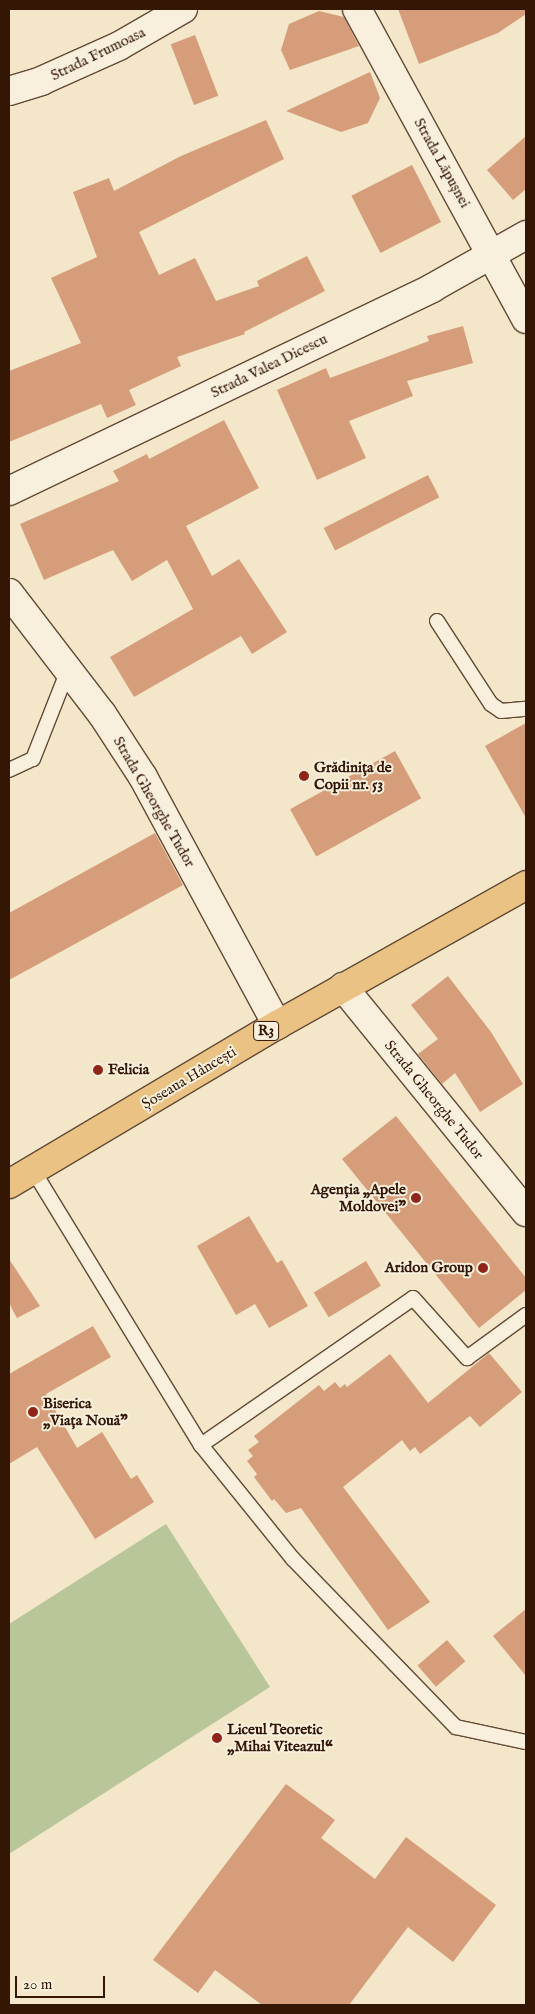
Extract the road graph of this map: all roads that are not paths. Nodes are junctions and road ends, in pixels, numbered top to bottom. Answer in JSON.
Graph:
{"nodes":[{"id":1,"x":184,"y":9,"type":"edge"},
{"id":2,"x":357,"y":9,"type":"edge"},
{"id":3,"x":9,"y":91,"type":"edge"},
{"id":4,"x":526,"y":235,"type":"edge"},
{"id":5,"x":494,"y":256,"type":"junction"},
{"id":6,"x":526,"y":318,"type":"edge"},
{"id":7,"x":9,"y":491,"type":"edge"},
{"id":8,"x":9,"y":593,"type":"edge"},
{"id":9,"x":437,"y":621,"type":"dead end"},
{"id":10,"x":68,"y":670,"type":"junction"},
{"id":11,"x":526,"y":709,"type":"edge"},
{"id":12,"x":9,"y":770,"type":"edge"},
{"id":13,"x":526,"y":884,"type":"edge"},
{"id":14,"x":343,"y":987,"type":"junction"},
{"id":15,"x":277,"y":1024,"type":"junction"},
{"id":16,"x":33,"y":1170,"type":"junction"},
{"id":17,"x":9,"y":1184,"type":"edge"},
{"id":18,"x":526,"y":1212,"type":"edge"},
{"id":19,"x":526,"y":1315,"type":"edge"},
{"id":20,"x":201,"y":1445,"type":"junction"},
{"id":21,"x":526,"y":1742,"type":"edge"}],
"edges":[{"from":1,"to":3,"type":"street","name":"Strada Frumoasa"},
{"from":2,"to":5,"type":"street","name":"Strada Lăpușnei"},
{"from":4,"to":5,"type":"street","name":"Strada Valea Dicescu"},
{"from":5,"to":6,"type":"street","name":"Strada Lăpușnei"},
{"from":5,"to":7,"type":"street","name":"Strada Valea Dicescu"},
{"from":8,"to":10,"type":"street","name":"Strada Gheorghe Tudor"},
{"from":9,"to":11,"type":"lane"},
{"from":10,"to":12,"type":"lane"},
{"from":10,"to":15,"type":"street","name":"Strada Gheorghe Tudor"},
{"from":13,"to":14,"type":"main road","name":"Șoseaua Hâncești","number":"R3"},
{"from":14,"to":15,"type":"main road","name":"Șoseaua Hâncești","number":"R3"},
{"from":14,"to":18,"type":"street","name":"Strada Gheorghe Tudor"},
{"from":15,"to":16,"type":"main road","name":"Șoseaua Hâncești","number":"R3"},
{"from":16,"to":17,"type":"main road","name":"Șoseaua Hâncești","number":"R3"},
{"from":16,"to":20,"type":"lane"},
{"from":19,"to":20,"type":"lane"},
{"from":20,"to":21,"type":"lane"}]}
